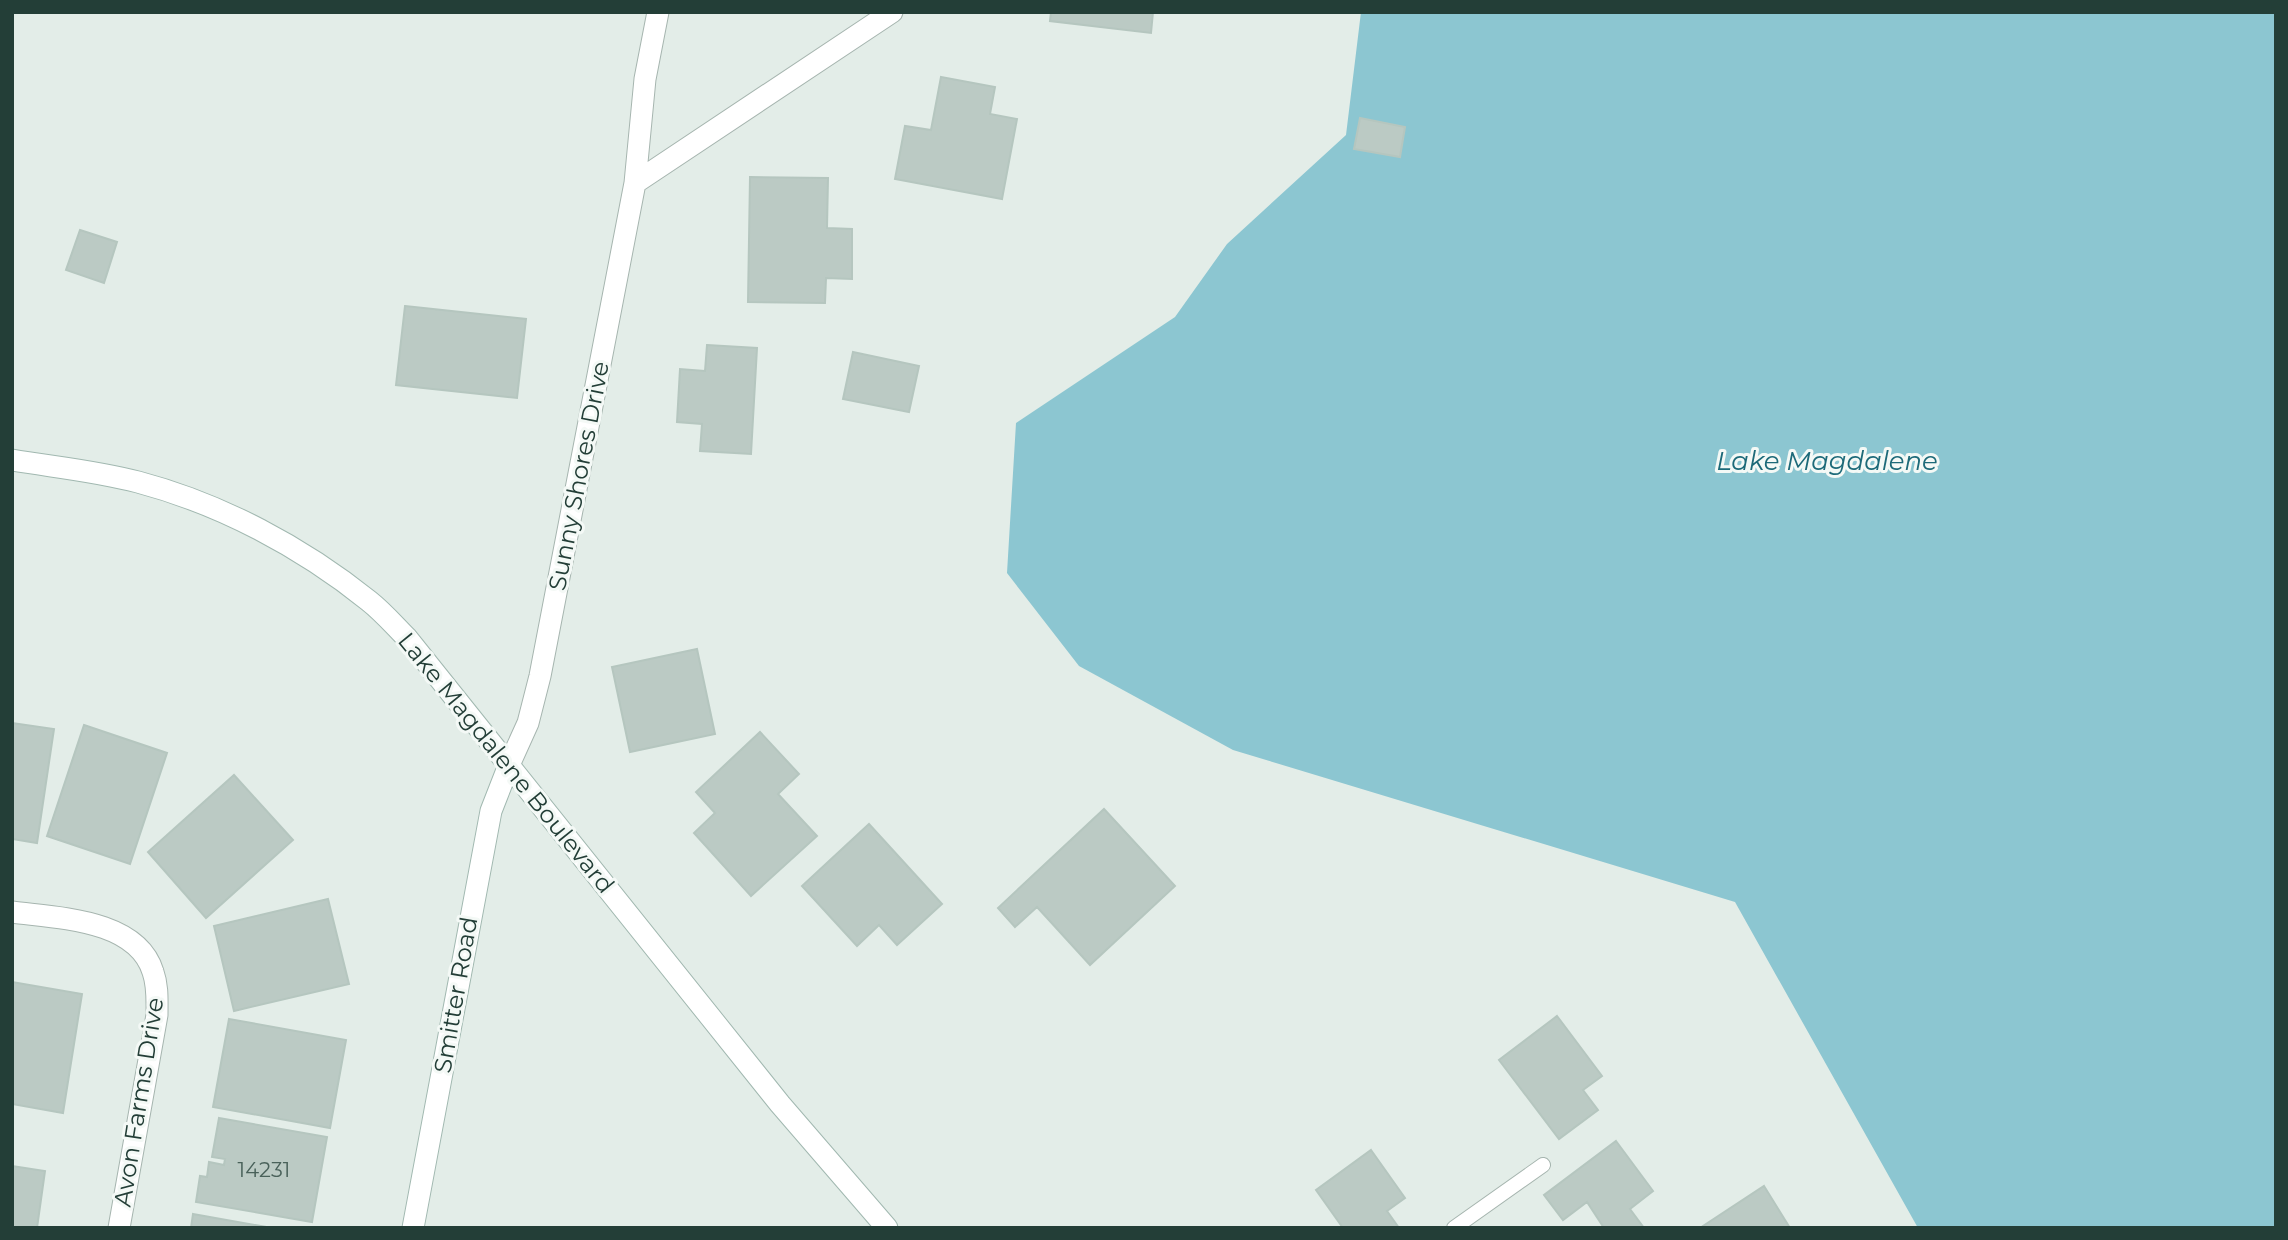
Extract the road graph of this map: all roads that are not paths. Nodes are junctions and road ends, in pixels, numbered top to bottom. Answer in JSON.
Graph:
{"nodes":[{"id":1,"x":658,"y":12,"type":"edge"},
{"id":2,"x":892,"y":12,"type":"edge"},
{"id":3,"x":635,"y":183,"type":"junction"},
{"id":4,"x":12,"y":460,"type":"edge"},
{"id":5,"x":509,"y":765,"type":"junction"},
{"id":6,"x":12,"y":912,"type":"edge"},
{"id":7,"x":1543,"y":1165,"type":"dead end"},
{"id":8,"x":119,"y":1228,"type":"edge"},
{"id":9,"x":413,"y":1228,"type":"edge"},
{"id":10,"x":887,"y":1228,"type":"edge"},
{"id":11,"x":1454,"y":1228,"type":"edge"}],
"edges":[{"from":1,"to":3,"type":"street","name":"Sunny Shores Drive"},
{"from":2,"to":3,"type":"street"},
{"from":3,"to":5,"type":"street","name":"Sunny Shores Drive"},
{"from":4,"to":5,"type":"street","name":"Lake Magdalene Boulevard"},
{"from":5,"to":9,"type":"street","name":"Smitter Road"},
{"from":5,"to":10,"type":"street","name":"Lake Magdalene Boulevard"},
{"from":6,"to":8,"type":"street","name":"Avon Farms Drive"},
{"from":7,"to":11,"type":"lane"}]}
